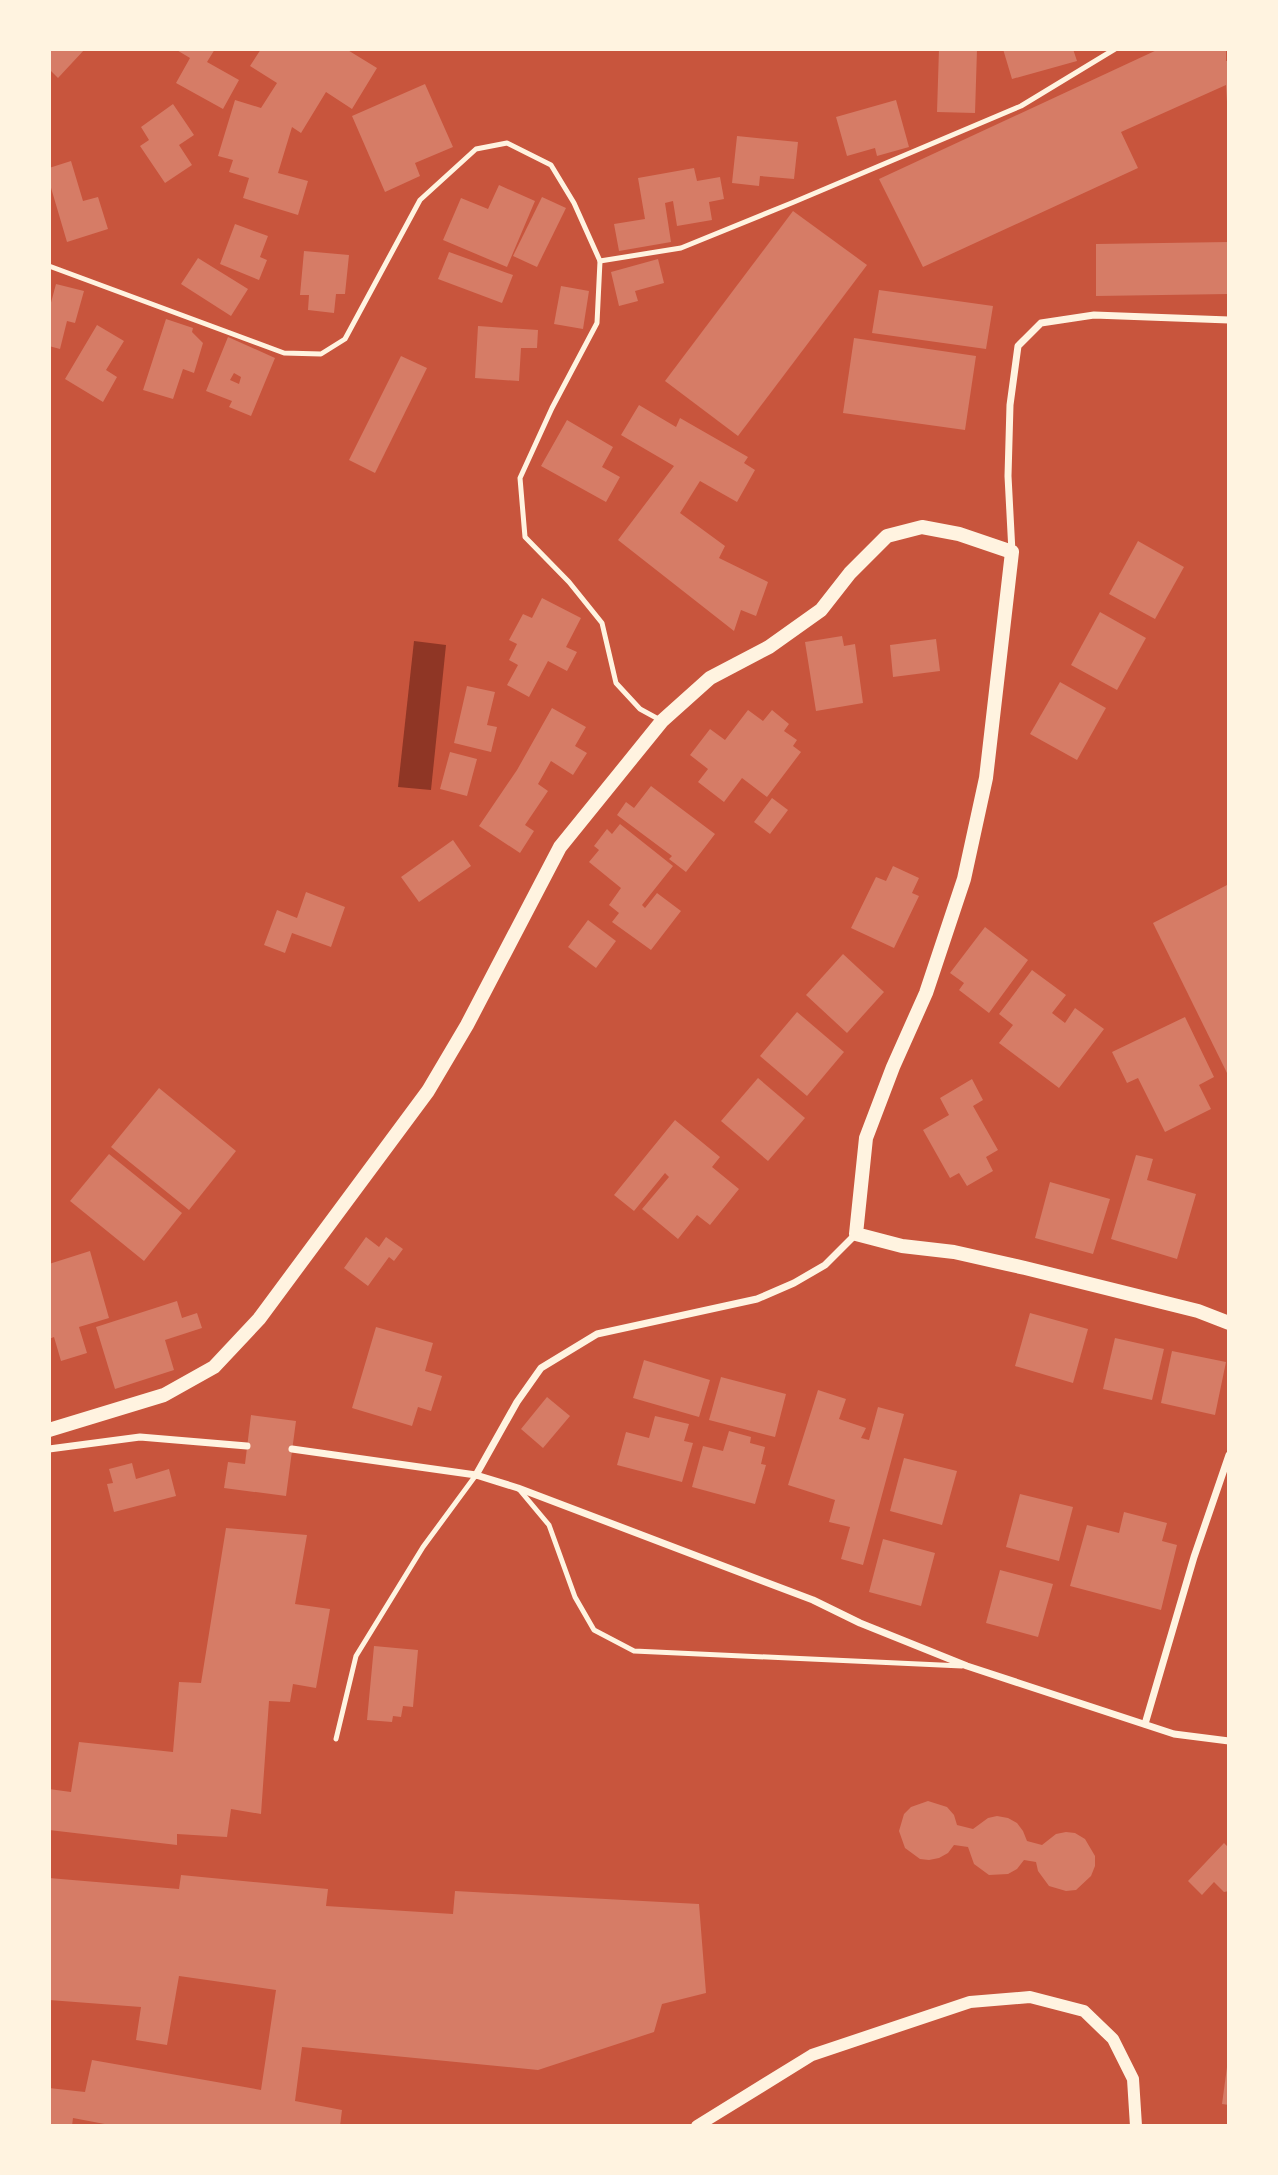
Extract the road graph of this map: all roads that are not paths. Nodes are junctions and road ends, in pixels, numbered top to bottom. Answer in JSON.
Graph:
{"nodes":[{"id":1,"x":1115,"y":49,"type":"edge"},
{"id":2,"x":600,"y":261,"type":"junction"},
{"id":3,"x":49,"y":266,"type":"edge"},
{"id":4,"x":1229,"y":320,"type":"edge"},
{"id":5,"x":1012,"y":552,"type":"junction"},
{"id":6,"x":662,"y":721,"type":"junction"},
{"id":7,"x":856,"y":1234,"type":"junction"},
{"id":8,"x":1229,"y":1323,"type":"edge"},
{"id":9,"x":49,"y":1430,"type":"edge"},
{"id":10,"x":247,"y":1446,"type":"dead end"},
{"id":11,"x":49,"y":1448,"type":"edge"},
{"id":12,"x":292,"y":1449,"type":"dead end"},
{"id":13,"x":1229,"y":1455,"type":"edge"},
{"id":14,"x":476,"y":1475,"type":"junction"},
{"id":15,"x":518,"y":1488,"type":"junction"},
{"id":16,"x":967,"y":1666,"type":"junction"},
{"id":17,"x":1145,"y":1724,"type":"junction"},
{"id":18,"x":336,"y":1739,"type":"dead end"},
{"id":19,"x":1229,"y":1741,"type":"edge"},
{"id":20,"x":697,"y":2126,"type":"edge"},
{"id":21,"x":1136,"y":2126,"type":"edge"}],
"edges":[{"from":1,"to":2,"type":"lane"},
{"from":2,"to":3,"type":"lane"},
{"from":2,"to":6,"type":"lane"},
{"from":4,"to":5,"type":"street"},
{"from":5,"to":6,"type":"main road"},
{"from":5,"to":7,"type":"main road"},
{"from":6,"to":9,"type":"main road"},
{"from":7,"to":8,"type":"main road"},
{"from":7,"to":14,"type":"street"},
{"from":10,"to":11,"type":"street"},
{"from":12,"to":14,"type":"street"},
{"from":13,"to":17,"type":"street"},
{"from":14,"to":15,"type":"street"},
{"from":14,"to":18,"type":"lane"},
{"from":15,"to":16,"type":"street"},
{"from":15,"to":16,"type":"lane"},
{"from":16,"to":17,"type":"street"},
{"from":17,"to":19,"type":"street"},
{"from":20,"to":21,"type":"street"}]}
